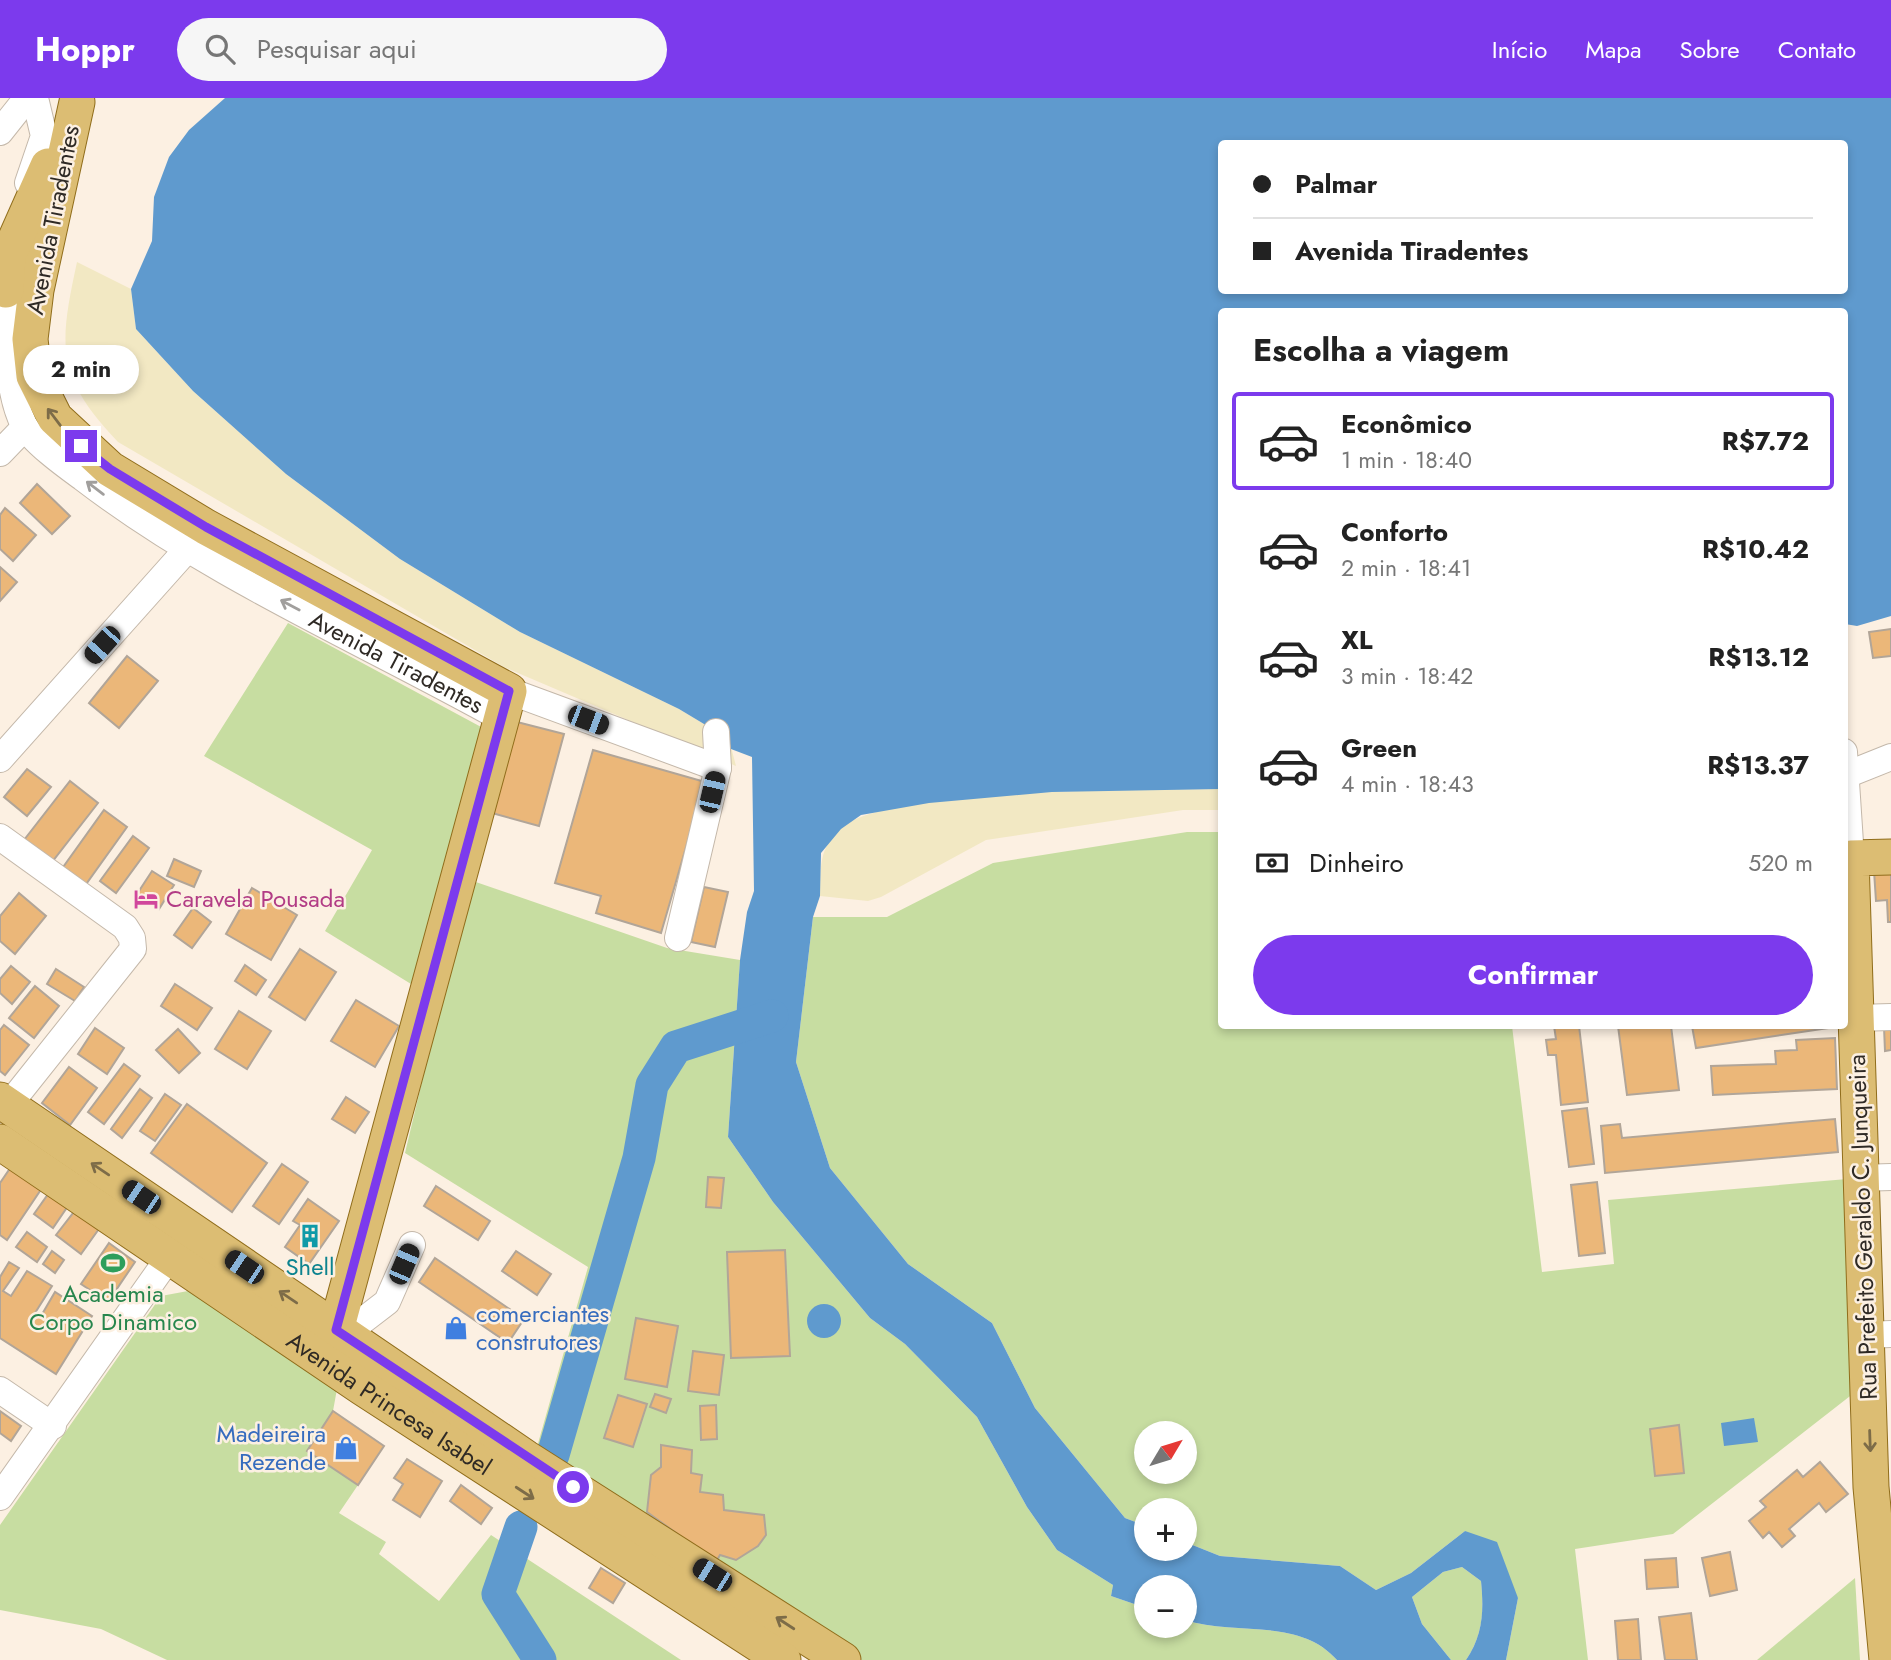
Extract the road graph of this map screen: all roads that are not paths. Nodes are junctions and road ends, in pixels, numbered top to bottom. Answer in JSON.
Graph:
{"nodes":[{"id":1,"x":27,"y":98,"type":"edge"},
{"id":2,"x":35,"y":98,"type":"edge"},
{"id":3,"x":78,"y":100,"type":"edge"},
{"id":4,"x":0,"y":132,"type":"edge"},
{"id":5,"x":6,"y":290,"type":"junction"},
{"id":6,"x":25,"y":427,"type":"junction"},
{"id":7,"x":0,"y":453,"type":"edge"},
{"id":8,"x":197,"y":538,"type":"junction"},
{"id":9,"x":505,"y":704,"type":"junction"},
{"id":10,"x":716,"y":732,"type":"dead end"},
{"id":11,"x":1891,"y":757,"type":"edge"},
{"id":12,"x":0,"y":760,"type":"edge"},
{"id":13,"x":1848,"y":763,"type":"edge"},
{"id":14,"x":718,"y":768,"type":"junction"},
{"id":15,"x":1848,"y":810,"type":"edge"},
{"id":16,"x":0,"y":837,"type":"edge"},
{"id":17,"x":1891,"y":857,"type":"edge"},
{"id":18,"x":1851,"y":858,"type":"junction"},
{"id":19,"x":678,"y":937,"type":"dead end"},
{"id":20,"x":1874,"y":1018,"type":"edge"},
{"id":21,"x":4,"y":1103,"type":"edge"},
{"id":22,"x":0,"y":1142,"type":"edge"},
{"id":23,"x":1875,"y":1177,"type":"edge"},
{"id":24,"x":412,"y":1245,"type":"dead end"},
{"id":25,"x":168,"y":1259,"type":"junction"},
{"id":26,"x":340,"y":1332,"type":"junction"},
{"id":27,"x":1879,"y":1335,"type":"edge"},
{"id":28,"x":0,"y":1390,"type":"edge"},
{"id":29,"x":53,"y":1426,"type":"junction"},
{"id":30,"x":1881,"y":1487,"type":"edge"},
{"id":31,"x":0,"y":1497,"type":"edge"},
{"id":32,"x":1888,"y":1652,"type":"edge"},
{"id":33,"x":783,"y":1660,"type":"edge"},
{"id":34,"x":843,"y":1660,"type":"edge"}],
"edges":[{"from":1,"to":4,"type":"street"},
{"from":2,"to":5,"type":"street","name":"Avenida Tiradentes"},
{"from":3,"to":5,"type":"main road"},
{"from":8,"to":3,"type":"main road","name":"Avenida Tiradentes","one_way":true},
{"from":5,"to":6,"type":"street","name":"Avenida Tiradentes"},
{"from":6,"to":7,"type":"street"},
{"from":8,"to":6,"type":"street","name":"Avenida Tiradentes","one_way":true},
{"from":9,"to":8,"type":"main road","name":"Avenida Tiradentes","one_way":true},
{"from":8,"to":12,"type":"street"},
{"from":9,"to":14,"type":"street","name":"Avenida Tiradentes"},
{"from":9,"to":26,"type":"main road"},
{"from":10,"to":14,"type":"street"},
{"from":11,"to":13,"type":"street"},
{"from":14,"to":19,"type":"street"},
{"from":15,"to":18,"type":"street","name":"Rua Prefeito Geraldo C. Junqueira"},
{"from":16,"to":21,"type":"street"},
{"from":17,"to":18,"type":"main road"},
{"from":18,"to":20,"type":"main road","name":"Rua Prefeito Geraldo C. Junqueira"},
{"from":20,"to":23,"type":"main road","name":"Rua Prefeito Geraldo C. Junqueira"},
{"from":26,"to":21,"type":"main road","name":"Avenida Princesa Isabel","one_way":true},
{"from":22,"to":25,"type":"main road","name":"Avenida Princesa Isabel"},
{"from":23,"to":27,"type":"main road","name":"Rua Prefeito Geraldo C. Junqueira"},
{"from":24,"to":26,"type":"street"},
{"from":25,"to":29,"type":"street"},
{"from":25,"to":33,"type":"main road","name":"Avenida Princesa Isabel","one_way":true},
{"from":34,"to":26,"type":"main road","name":"Avenida Princesa Isabel","one_way":true},
{"from":27,"to":30,"type":"main road","name":"Rua Prefeito Geraldo C. Junqueira","one_way":true},
{"from":28,"to":29,"type":"street"},
{"from":29,"to":31,"type":"street"},
{"from":30,"to":32,"type":"main road","name":"Rua Prefeito Geraldo C. Junqueira"}]}
